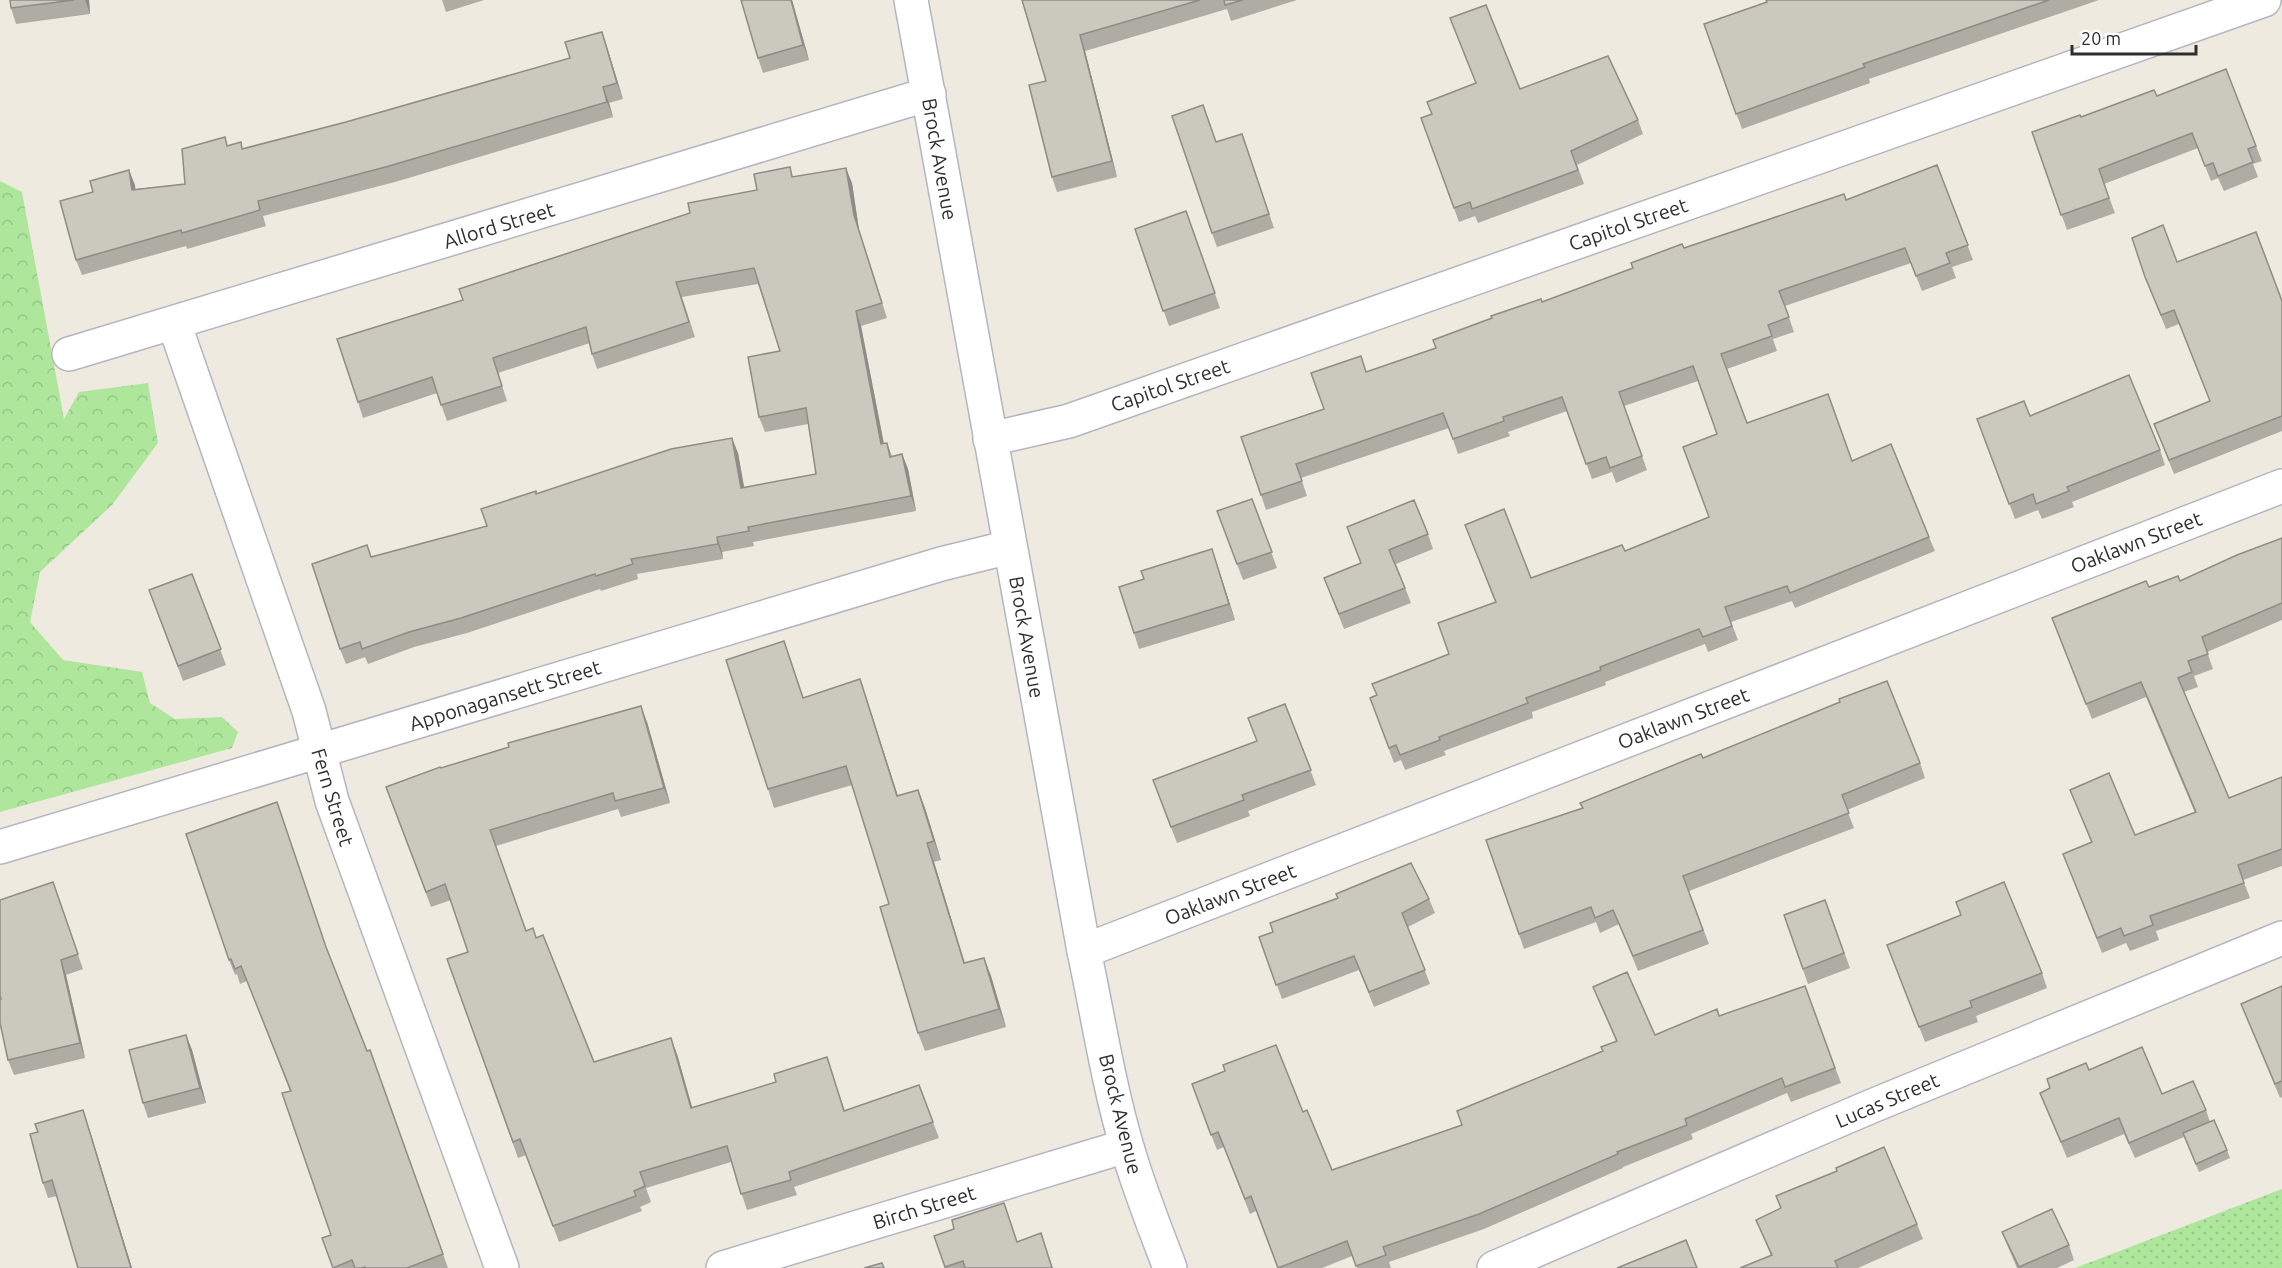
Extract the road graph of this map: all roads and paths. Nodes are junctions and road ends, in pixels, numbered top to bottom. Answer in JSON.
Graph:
{"nodes":[{"id":1,"x":911,"y":0,"type":"edge"},
{"id":2,"x":2264,"y":0,"type":"edge"},
{"id":3,"x":929,"y":94,"type":"junction"},
{"id":4,"x":174,"y":323,"type":"junction"},
{"id":5,"x":69,"y":354,"type":"dead end"},
{"id":6,"x":990,"y":439,"type":"junction"},
{"id":7,"x":2282,"y":486,"type":"edge"},
{"id":8,"x":1010,"y":547,"type":"junction"},
{"id":9,"x":319,"y":751,"type":"junction"},
{"id":10,"x":0,"y":847,"type":"edge"},
{"id":11,"x":2282,"y":938,"type":"edge"},
{"id":12,"x":1084,"y":951,"type":"junction"},
{"id":13,"x":1126,"y":1146,"type":"junction"},
{"id":14,"x":502,"y":1268,"type":"edge"},
{"id":15,"x":723,"y":1268,"type":"edge"},
{"id":16,"x":1170,"y":1268,"type":"edge"},
{"id":17,"x":1494,"y":1268,"type":"edge"}],
"edges":[{"from":1,"to":3,"type":"street","name":"Brock Avenue"},
{"from":2,"to":6,"type":"street","name":"Capitol Street"},
{"from":3,"to":4,"type":"street","name":"Allord Street"},
{"from":3,"to":6,"type":"street","name":"Brock Avenue"},
{"from":4,"to":5,"type":"street","name":"Allord Street"},
{"from":4,"to":9,"type":"street","name":"Fern Street"},
{"from":6,"to":8,"type":"street","name":"Brock Avenue"},
{"from":7,"to":12,"type":"street","name":"Oaklawn Street"},
{"from":8,"to":9,"type":"street","name":"Apponagansett Street"},
{"from":8,"to":12,"type":"street","name":"Brock Avenue"},
{"from":9,"to":10,"type":"street","name":"Apponagansett Street"},
{"from":9,"to":14,"type":"street","name":"Fern Street"},
{"from":11,"to":17,"type":"street","name":"Lucas Street"},
{"from":12,"to":13,"type":"street","name":"Brock Avenue"},
{"from":13,"to":15,"type":"street","name":"Birch Street"},
{"from":13,"to":16,"type":"street","name":"Brock Avenue"}]}
